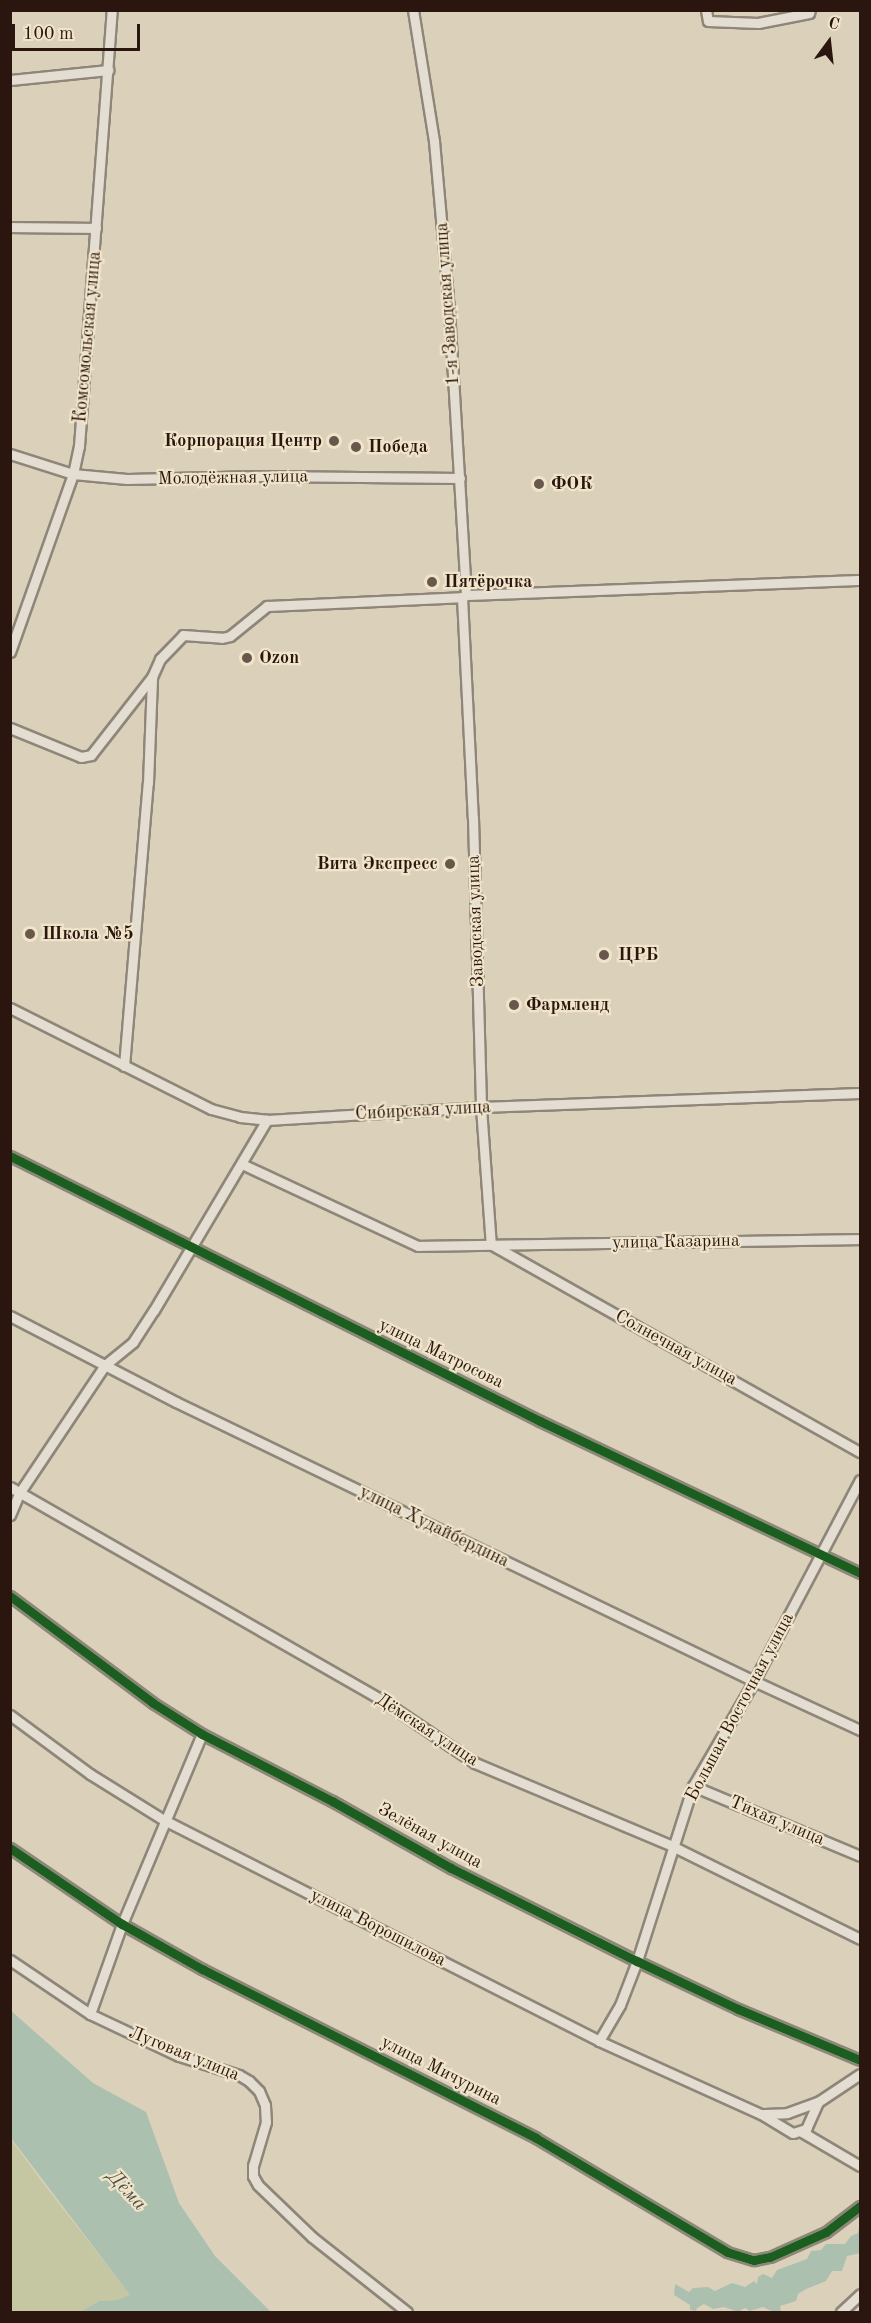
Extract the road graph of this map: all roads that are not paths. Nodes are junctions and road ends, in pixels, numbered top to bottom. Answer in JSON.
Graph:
{"nodes":[{"id":1,"x":112,"y":10,"type":"edge"},
{"id":2,"x":412,"y":10,"type":"edge"},
{"id":3,"x":706,"y":10,"type":"edge"},
{"id":4,"x":810,"y":10,"type":"edge"},
{"id":5,"x":108,"y":70,"type":"junction"},
{"id":6,"x":10,"y":80,"type":"edge"},
{"id":7,"x":10,"y":227,"type":"edge"},
{"id":8,"x":96,"y":228,"type":"junction"},
{"id":9,"x":10,"y":454,"type":"edge"},
{"id":10,"x":73,"y":474,"type":"junction"},
{"id":11,"x":460,"y":478,"type":"junction"},
{"id":12,"x":861,"y":580,"type":"edge"},
{"id":13,"x":464,"y":596,"type":"junction"},
{"id":14,"x":10,"y":652,"type":"edge"},
{"id":15,"x":152,"y":677,"type":"junction"},
{"id":16,"x":10,"y":728,"type":"edge"},
{"id":17,"x":10,"y":1008,"type":"edge"},
{"id":18,"x":123,"y":1066,"type":"junction"},
{"id":19,"x":861,"y":1093,"type":"edge"},
{"id":20,"x":481,"y":1107,"type":"junction"},
{"id":21,"x":267,"y":1120,"type":"junction"},
{"id":22,"x":10,"y":1156,"type":"edge"},
{"id":23,"x":242,"y":1164,"type":"junction"},
{"id":24,"x":861,"y":1239,"type":"edge"},
{"id":25,"x":492,"y":1245,"type":"junction"},
{"id":26,"x":192,"y":1249,"type":"junction"},
{"id":27,"x":10,"y":1316,"type":"edge"},
{"id":28,"x":105,"y":1365,"type":"junction"},
{"id":29,"x":861,"y":1452,"type":"edge"},
{"id":30,"x":861,"y":1480,"type":"edge"},
{"id":31,"x":10,"y":1488,"type":"edge"},
{"id":32,"x":20,"y":1492,"type":"junction"},
{"id":33,"x":10,"y":1515,"type":"edge"},
{"id":34,"x":821,"y":1554,"type":"junction"},
{"id":35,"x":861,"y":1573,"type":"edge"},
{"id":36,"x":10,"y":1596,"type":"edge"},
{"id":37,"x":754,"y":1681,"type":"junction"},
{"id":38,"x":10,"y":1715,"type":"edge"},
{"id":39,"x":861,"y":1730,"type":"edge"},
{"id":40,"x":202,"y":1734,"type":"junction"},
{"id":41,"x":693,"y":1786,"type":"junction"},
{"id":42,"x":164,"y":1820,"type":"junction"},
{"id":43,"x":672,"y":1846,"type":"junction"},
{"id":44,"x":10,"y":1848,"type":"edge"},
{"id":45,"x":861,"y":1856,"type":"edge"},
{"id":46,"x":122,"y":1924,"type":"junction"},
{"id":47,"x":861,"y":1939,"type":"edge"},
{"id":48,"x":10,"y":1960,"type":"edge"},
{"id":49,"x":637,"y":1961,"type":"junction"},
{"id":50,"x":90,"y":2014,"type":"junction"},
{"id":51,"x":599,"y":2041,"type":"junction"},
{"id":52,"x":861,"y":2060,"type":"edge"},
{"id":53,"x":861,"y":2074,"type":"edge"},
{"id":54,"x":818,"y":2103,"type":"junction"},
{"id":55,"x":798,"y":2109,"type":"junction"},
{"id":56,"x":788,"y":2113,"type":"junction"},
{"id":57,"x":761,"y":2114,"type":"junction"},
{"id":58,"x":808,"y":2120,"type":"junction"},
{"id":59,"x":786,"y":2127,"type":"junction"},
{"id":60,"x":802,"y":2132,"type":"junction"},
{"id":61,"x":861,"y":2166,"type":"edge"},
{"id":62,"x":861,"y":2206,"type":"edge"},
{"id":63,"x":861,"y":2295,"type":"edge"},
{"id":64,"x":406,"y":2313,"type":"edge"},
{"id":65,"x":841,"y":2313,"type":"edge"}],
"edges":[{"from":1,"to":5,"type":"street","name":"Комсомольская улица"},
{"from":2,"to":11,"type":"street","name":"1-я Заводская улица"},
{"from":3,"to":4,"type":"street"},
{"from":5,"to":6,"type":"street"},
{"from":5,"to":8,"type":"street","name":"Комсомольская улица"},
{"from":7,"to":8,"type":"street"},
{"from":8,"to":10,"type":"street","name":"Комсомольская улица"},
{"from":9,"to":10,"type":"street","name":"Молодёжная улица"},
{"from":10,"to":11,"type":"street","name":"Молодёжная улица"},
{"from":10,"to":14,"type":"street","name":"Комсомольская улица"},
{"from":11,"to":13,"type":"street","name":"1-я Заводская улица"},
{"from":12,"to":13,"type":"street"},
{"from":13,"to":15,"type":"street"},
{"from":13,"to":20,"type":"street","name":"Заводская улица"},
{"from":15,"to":16,"type":"street"},
{"from":15,"to":18,"type":"street"},
{"from":17,"to":18,"type":"street","name":"Сибирская улица"},
{"from":18,"to":21,"type":"street","name":"Сибирская улица"},
{"from":19,"to":20,"type":"street","name":"Сибирская улица"},
{"from":20,"to":21,"type":"street","name":"Сибирская улица"},
{"from":20,"to":25,"type":"street","name":"Заводская улица"},
{"from":21,"to":23,"type":"street"},
{"from":22,"to":26,"type":"street","name":"улица Матросова"},
{"from":23,"to":25,"type":"street","name":"улица Казарина"},
{"from":23,"to":26,"type":"street"},
{"from":24,"to":25,"type":"street","name":"улица Казарина"},
{"from":25,"to":29,"type":"street","name":"Солнечная улица"},
{"from":26,"to":28,"type":"street"},
{"from":26,"to":34,"type":"street","name":"улица Матросова"},
{"from":27,"to":28,"type":"street","name":"улица Худайбердина"},
{"from":28,"to":32,"type":"street"},
{"from":28,"to":37,"type":"street","name":"улица Худайбердина"},
{"from":30,"to":34,"type":"street","name":"Большая Восточная улица"},
{"from":31,"to":32,"type":"street","name":"Дёмская улица"},
{"from":32,"to":33,"type":"street"},
{"from":32,"to":43,"type":"street","name":"Дёмская улица"},
{"from":34,"to":35,"type":"street","name":"улица Матросова"},
{"from":34,"to":37,"type":"street","name":"Большая Восточная улица"},
{"from":36,"to":40,"type":"street","name":"Зелёная улица"},
{"from":37,"to":39,"type":"street","name":"улица Худайбердина"},
{"from":37,"to":41,"type":"street","name":"Большая Восточная улица"},
{"from":38,"to":42,"type":"street","name":"улица Ворошилова"},
{"from":40,"to":42,"type":"street"},
{"from":40,"to":49,"type":"street","name":"Зелёная улица"},
{"from":41,"to":43,"type":"street","name":"Большая Восточная улица"},
{"from":41,"to":45,"type":"street","name":"Тихая улица"},
{"from":42,"to":46,"type":"street"},
{"from":42,"to":51,"type":"street","name":"улица Ворошилова"},
{"from":43,"to":47,"type":"street","name":"Дёмская улица"},
{"from":43,"to":49,"type":"street","name":"Большая Восточная улица"},
{"from":44,"to":46,"type":"street","name":"улица Мичурина"},
{"from":46,"to":50,"type":"street"},
{"from":46,"to":62,"type":"street","name":"улица Мичурина"},
{"from":48,"to":50,"type":"street","name":"Луговая улица"},
{"from":49,"to":51,"type":"street","name":"Большая Восточная улица"},
{"from":49,"to":52,"type":"street","name":"Зелёная улица"},
{"from":50,"to":64,"type":"street","name":"Луговая улица"},
{"from":51,"to":57,"type":"street","name":"улица Ворошилова"},
{"from":53,"to":54,"type":"street"},
{"from":54,"to":55,"type":"street"},
{"from":54,"to":58,"type":"street"},
{"from":55,"to":56,"type":"street"},
{"from":55,"to":58,"type":"street"},
{"from":56,"to":57,"type":"street","name":"улица Ворошилова"},
{"from":56,"to":59,"type":"street"},
{"from":57,"to":59,"type":"street","name":"улица Ворошилова"},
{"from":58,"to":60,"type":"street"},
{"from":59,"to":60,"type":"street"},
{"from":60,"to":61,"type":"street"},
{"from":63,"to":65,"type":"street"}]}
